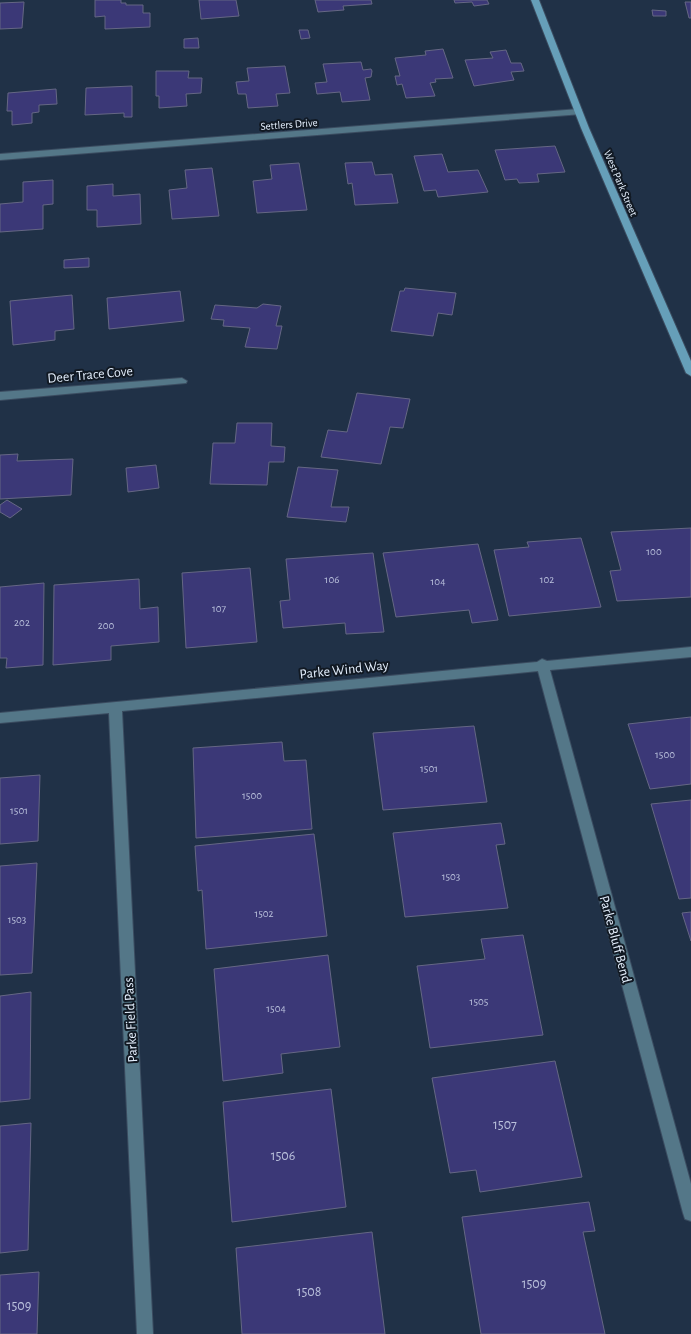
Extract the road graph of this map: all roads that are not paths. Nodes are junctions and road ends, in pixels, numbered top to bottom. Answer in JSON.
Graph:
{"nodes":[{"id":1,"x":535,"y":0,"type":"edge"},
{"id":2,"x":579,"y":112,"type":"junction"},
{"id":3,"x":0,"y":157,"type":"edge"},
{"id":4,"x":691,"y":373,"type":"edge"},
{"id":5,"x":182,"y":381,"type":"dead end"},
{"id":6,"x":0,"y":396,"type":"edge"},
{"id":7,"x":691,"y":652,"type":"edge"},
{"id":8,"x":542,"y":664,"type":"junction"},
{"id":9,"x":115,"y":706,"type":"junction"},
{"id":10,"x":0,"y":718,"type":"edge"},
{"id":11,"x":691,"y":1213,"type":"edge"},
{"id":12,"x":145,"y":1334,"type":"edge"}],
"edges":[{"from":1,"to":2,"type":"street","name":"West Park Street"},
{"from":2,"to":3,"type":"street","name":"Settlers Drive"},
{"from":2,"to":4,"type":"street","name":"West Park Street"},
{"from":5,"to":6,"type":"street","name":"Deer Trace Cove"},
{"from":7,"to":8,"type":"street","name":"Parke Wind Way"},
{"from":8,"to":9,"type":"street","name":"Parke Wind Way"},
{"from":8,"to":11,"type":"street","name":"Parke Bluff Bend"},
{"from":9,"to":10,"type":"street","name":"Parke Wind Way"},
{"from":9,"to":12,"type":"street","name":"Parke Field Pass"}]}
